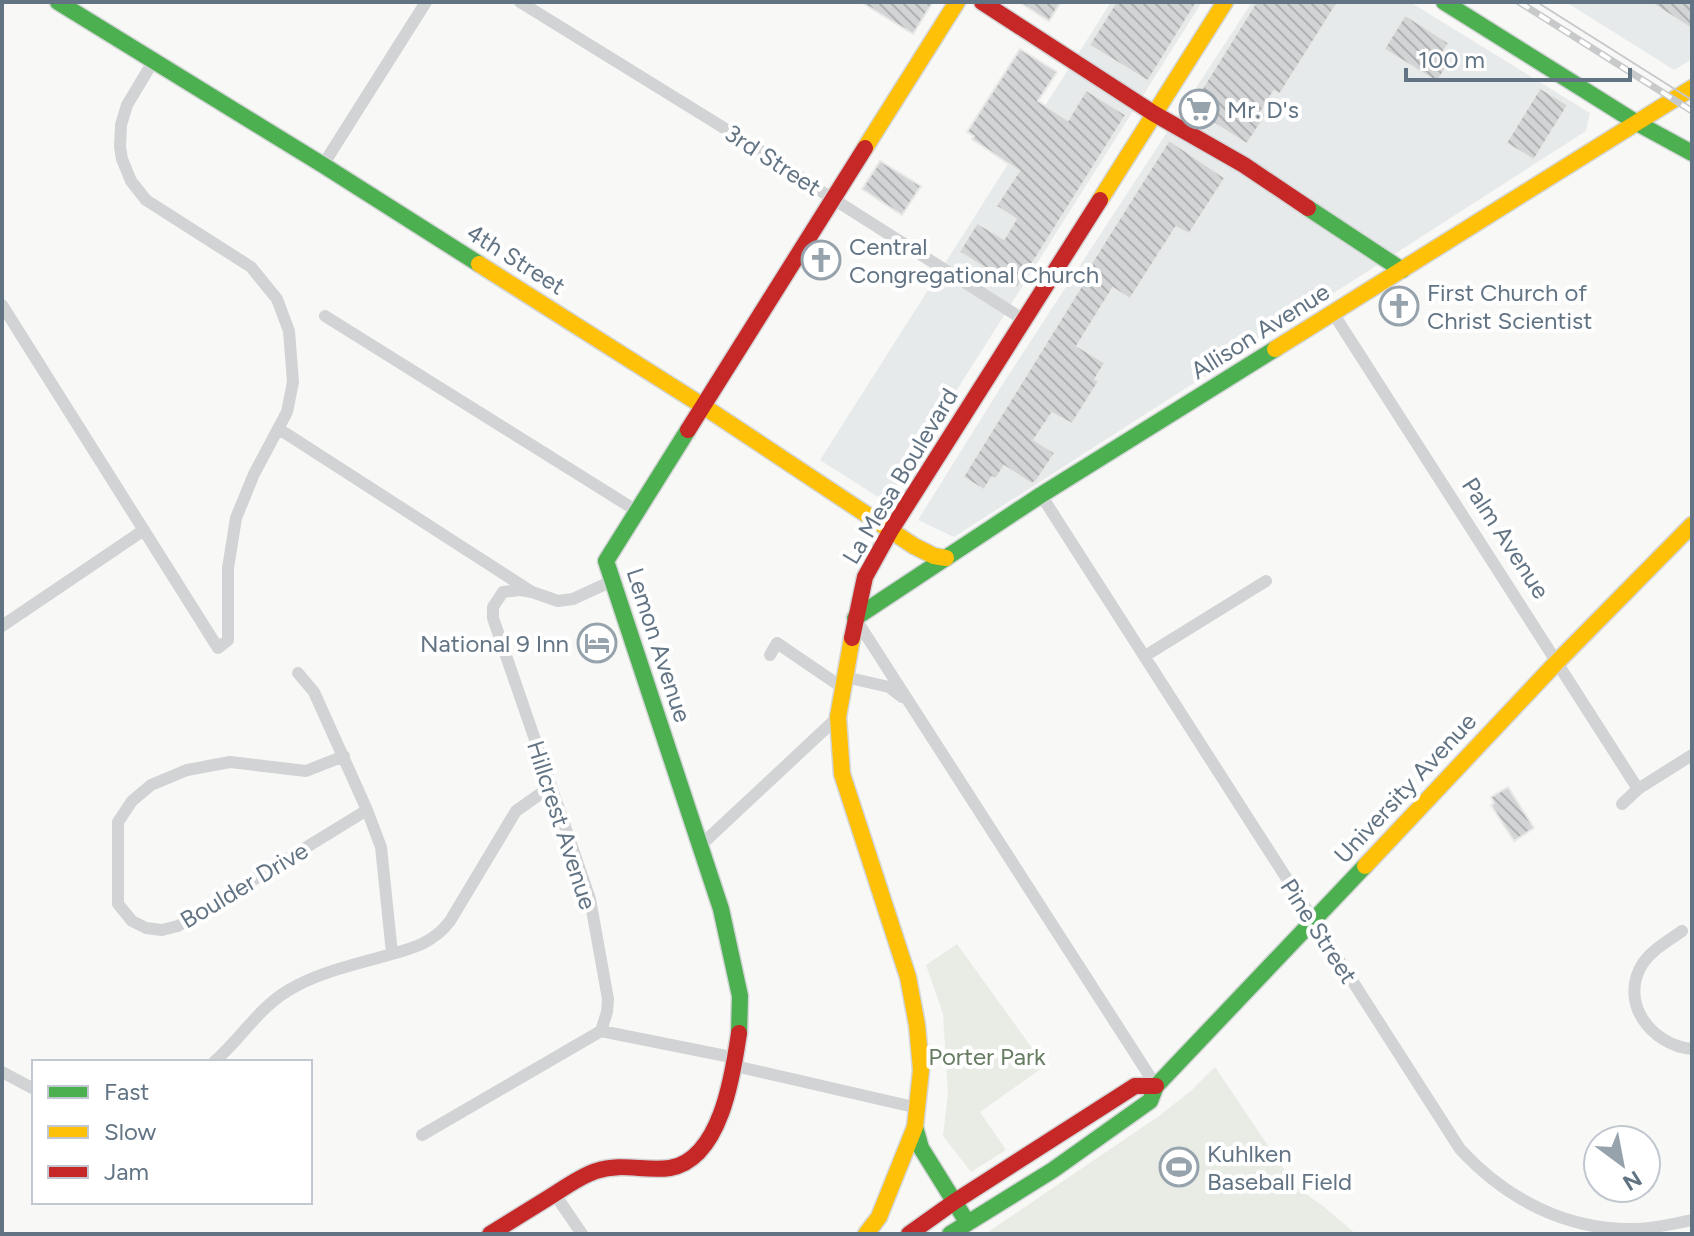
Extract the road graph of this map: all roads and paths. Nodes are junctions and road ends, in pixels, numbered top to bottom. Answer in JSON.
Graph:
{"nodes":[{"id":1,"x":58,"y":2,"type":"edge"},
{"id":2,"x":426,"y":2,"type":"edge"},
{"id":3,"x":520,"y":2,"type":"edge"},
{"id":4,"x":957,"y":2,"type":"edge"},
{"id":5,"x":982,"y":2,"type":"edge"},
{"id":6,"x":1225,"y":2,"type":"edge"},
{"id":7,"x":1444,"y":2,"type":"edge"},
{"id":8,"x":154,"y":60,"type":"junction"},
{"id":9,"x":1692,"y":88,"type":"edge"},
{"id":10,"x":1153,"y":113,"type":"junction"},
{"id":11,"x":1637,"y":123,"type":"junction"},
{"id":12,"x":1692,"y":153,"type":"edge"},
{"id":13,"x":323,"y":165,"type":"junction"},
{"id":14,"x":833,"y":199,"type":"junction"},
{"id":15,"x":1402,"y":270,"type":"junction"},
{"id":16,"x":2,"y":305,"type":"edge"},
{"id":17,"x":1333,"y":313,"type":"junction"},
{"id":18,"x":325,"y":316,"type":"dead end"},
{"id":19,"x":1024,"y":320,"type":"junction"},
{"id":20,"x":703,"y":406,"type":"junction"},
{"id":21,"x":279,"y":429,"type":"junction"},
{"id":22,"x":1041,"y":495,"type":"junction"},
{"id":23,"x":637,"y":511,"type":"junction"},
{"id":24,"x":1692,"y":525,"type":"edge"},
{"id":25,"x":144,"y":530,"type":"junction"},
{"id":26,"x":891,"y":530,"type":"junction"},
{"id":27,"x":946,"y":558,"type":"junction"},
{"id":28,"x":612,"y":581,"type":"junction"},
{"id":29,"x":1266,"y":581,"type":"dead end"},
{"id":30,"x":532,"y":592,"type":"junction"},
{"id":31,"x":855,"y":618,"type":"junction"},
{"id":32,"x":2,"y":626,"type":"edge"},
{"id":33,"x":770,"y":655,"type":"dead end"},
{"id":34,"x":1145,"y":656,"type":"junction"},
{"id":35,"x":1557,"y":662,"type":"junction"},
{"id":36,"x":298,"y":673,"type":"dead end"},
{"id":37,"x":844,"y":683,"type":"junction"},
{"id":38,"x":908,"y":701,"type":"junction"},
{"id":39,"x":838,"y":717,"type":"junction"},
{"id":40,"x":1692,"y":755,"type":"edge"},
{"id":41,"x":344,"y":756,"type":"junction"},
{"id":42,"x":550,"y":787,"type":"junction"},
{"id":43,"x":1638,"y":789,"type":"junction"},
{"id":44,"x":1622,"y":804,"type":"dead end"},
{"id":45,"x":367,"y":810,"type":"junction"},
{"id":46,"x":701,"y":845,"type":"junction"},
{"id":47,"x":1313,"y":921,"type":"junction"},
{"id":48,"x":1682,"y":931,"type":"dead end"},
{"id":49,"x":392,"y":953,"type":"junction"},
{"id":50,"x":601,"y":1031,"type":"junction"},
{"id":51,"x":1692,"y":1049,"type":"edge"},
{"id":52,"x":216,"y":1060,"type":"edge"},
{"id":53,"x":736,"y":1062,"type":"junction"},
{"id":54,"x":2,"y":1072,"type":"edge"},
{"id":55,"x":1156,"y":1086,"type":"junction"},
{"id":56,"x":32,"y":1088,"type":"edge"},
{"id":57,"x":918,"y":1108,"type":"junction"},
{"id":58,"x":915,"y":1127,"type":"junction"},
{"id":59,"x":422,"y":1135,"type":"dead end"},
{"id":60,"x":554,"y":1193,"type":"junction"},
{"id":61,"x":954,"y":1202,"type":"junction"},
{"id":62,"x":1692,"y":1220,"type":"edge"},
{"id":63,"x":971,"y":1228,"type":"edge"},
{"id":64,"x":490,"y":1234,"type":"edge"},
{"id":65,"x":582,"y":1234,"type":"edge"},
{"id":66,"x":866,"y":1234,"type":"edge"},
{"id":67,"x":909,"y":1234,"type":"edge"},
{"id":68,"x":950,"y":1234,"type":"edge"}],
"edges":[{"from":1,"to":8,"type":"main road","name":"4th Street"},
{"from":2,"to":13,"type":"street"},
{"from":3,"to":14,"type":"street","name":"3rd Street"},
{"from":4,"to":14,"type":"main road","name":"Lemon Avenue"},
{"from":5,"to":10,"type":"main road"},
{"from":6,"to":10,"type":"main road","name":"La Mesa Boulevard"},
{"from":7,"to":11,"type":"main road"},
{"from":8,"to":13,"type":"main road","name":"4th Street"},
{"from":8,"to":21,"type":"street"},
{"from":9,"to":11,"type":"main road","name":"Allison Avenue"},
{"from":10,"to":15,"type":"main road"},
{"from":10,"to":19,"type":"main road","name":"La Mesa Boulevard"},
{"from":11,"to":12,"type":"main road"},
{"from":11,"to":15,"type":"main road","name":"Allison Avenue"},
{"from":13,"to":20,"type":"main road","name":"4th Street"},
{"from":14,"to":19,"type":"street","name":"3rd Street"},
{"from":14,"to":20,"type":"main road","name":"Lemon Avenue"},
{"from":15,"to":17,"type":"main road","name":"Allison Avenue"},
{"from":16,"to":25,"type":"street"},
{"from":17,"to":22,"type":"main road","name":"Allison Avenue"},
{"from":17,"to":35,"type":"street","name":"Palm Avenue"},
{"from":18,"to":23,"type":"street"},
{"from":19,"to":26,"type":"main road","name":"La Mesa Boulevard"},
{"from":20,"to":23,"type":"main road","name":"Lemon Avenue"},
{"from":20,"to":26,"type":"main road","name":"4th Street"},
{"from":21,"to":25,"type":"street"},
{"from":21,"to":30,"type":"street","name":"Hillcrest Avenue"},
{"from":22,"to":27,"type":"main road","name":"Allison Avenue"},
{"from":22,"to":34,"type":"street","name":"Pine Street"},
{"from":23,"to":28,"type":"main road","name":"Lemon Avenue"},
{"from":24,"to":35,"type":"main road","name":"University Avenue"},
{"from":25,"to":32,"type":"street"},
{"from":26,"to":27,"type":"main road","name":"4th Street"},
{"from":26,"to":31,"type":"main road","name":"La Mesa Boulevard"},
{"from":27,"to":31,"type":"main road","name":"Allison Avenue"},
{"from":28,"to":30,"type":"street","name":"Hillcrest Avenue"},
{"from":28,"to":46,"type":"main road","name":"Lemon Avenue"},
{"from":29,"to":34,"type":"street"},
{"from":30,"to":42,"type":"street","name":"Hillcrest Avenue"},
{"from":31,"to":37,"type":"main road","name":"La Mesa Boulevard"},
{"from":31,"to":38,"type":"street"},
{"from":33,"to":37,"type":"street"},
{"from":34,"to":47,"type":"street","name":"Pine Street"},
{"from":35,"to":43,"type":"street","name":"Palm Avenue"},
{"from":35,"to":47,"type":"main road","name":"University Avenue"},
{"from":36,"to":41,"type":"street"},
{"from":37,"to":38,"type":"street"},
{"from":37,"to":39,"type":"main road","name":"La Mesa Boulevard"},
{"from":38,"to":55,"type":"street"},
{"from":39,"to":46,"type":"street"},
{"from":39,"to":57,"type":"main road","name":"La Mesa Boulevard"},
{"from":40,"to":43,"type":"street"},
{"from":41,"to":45,"type":"street"},
{"from":41,"to":45,"type":"street","name":"Boulder Drive"},
{"from":42,"to":49,"type":"street"},
{"from":42,"to":50,"type":"street","name":"Hillcrest Avenue"},
{"from":43,"to":44,"type":"street"},
{"from":45,"to":49,"type":"street"},
{"from":46,"to":53,"type":"main road","name":"Lemon Avenue"},
{"from":47,"to":55,"type":"main road","name":"University Avenue"},
{"from":47,"to":62,"type":"street","name":"Pine Street"},
{"from":48,"to":51,"type":"street"},
{"from":49,"to":52,"type":"street"},
{"from":50,"to":53,"type":"street"},
{"from":50,"to":59,"type":"street"},
{"from":53,"to":57,"type":"street"},
{"from":53,"to":60,"type":"main road","name":"Lemon Avenue"},
{"from":54,"to":56,"type":"street"},
{"from":55,"to":61,"type":"main road"},
{"from":55,"to":63,"type":"main road","name":"University Avenue"},
{"from":57,"to":58,"type":"main road","name":"La Mesa Boulevard"},
{"from":58,"to":61,"type":"main road"},
{"from":58,"to":66,"type":"main road","name":"La Mesa Boulevard"},
{"from":60,"to":64,"type":"main road","name":"Lemon Avenue"},
{"from":60,"to":65,"type":"street"},
{"from":61,"to":63,"type":"main road"},
{"from":61,"to":67,"type":"main road"},
{"from":63,"to":68,"type":"main road","name":"University Avenue"}]}
